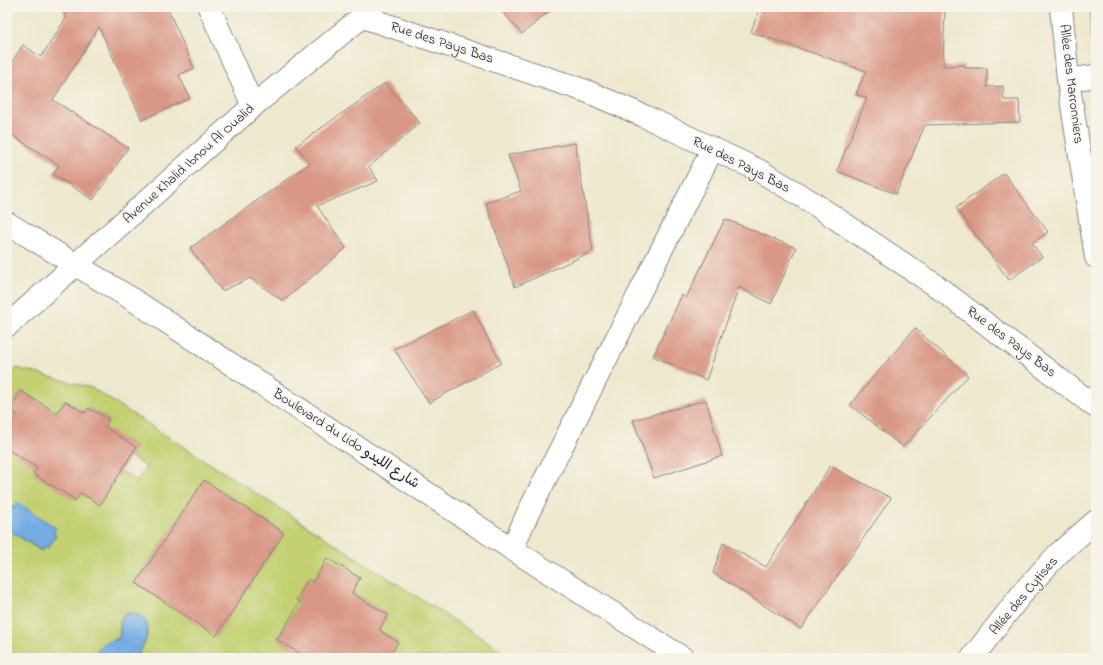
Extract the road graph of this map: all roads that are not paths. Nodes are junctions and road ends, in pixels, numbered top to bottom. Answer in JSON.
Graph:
{"nodes":[{"id":1,"x":209,"y":7,"type":"edge"},
{"id":2,"x":1061,"y":7,"type":"edge"},
{"id":3,"x":369,"y":12,"type":"edge"},
{"id":4,"x":1096,"y":76,"type":"edge"},
{"id":5,"x":1068,"y":80,"type":"junction"},
{"id":6,"x":252,"y":106,"type":"junction"},
{"id":7,"x":712,"y":150,"type":"junction"},
{"id":8,"x":7,"y":223,"type":"edge"},
{"id":9,"x":1096,"y":257,"type":"edge"},
{"id":10,"x":77,"y":266,"type":"junction"},
{"id":11,"x":7,"y":326,"type":"edge"},
{"id":12,"x":1096,"y":407,"type":"edge"},
{"id":13,"x":1096,"y":521,"type":"edge"},
{"id":14,"x":512,"y":549,"type":"junction"},
{"id":15,"x":683,"y":658,"type":"edge"},
{"id":16,"x":972,"y":658,"type":"edge"}],
"edges":[{"from":1,"to":6,"type":"street"},
{"from":2,"to":5,"type":"street","name":"Allée des Marronniers"},
{"from":3,"to":6,"type":"street","name":"Avenue Khalid Ibnou Al Oualid"},
{"from":3,"to":7,"type":"street","name":"Rue des Pays Bas"},
{"from":4,"to":5,"type":"street"},
{"from":5,"to":9,"type":"street","name":"Allée des Marronniers"},
{"from":6,"to":10,"type":"street","name":"Avenue Khalid Ibnou Al Oualid"},
{"from":7,"to":12,"type":"street","name":"Rue des Pays Bas"},
{"from":7,"to":14,"type":"street"},
{"from":8,"to":10,"type":"street","name":"Boulevard du Lido شارع الليدو"},
{"from":10,"to":11,"type":"street","name":"Avenue Khalid Ibnou Al Oualid"},
{"from":10,"to":14,"type":"street","name":"Boulevard du Lido شارع الليدو"},
{"from":13,"to":16,"type":"street","name":"Allée des Cytises"},
{"from":14,"to":15,"type":"street","name":"Boulevard du Lido شارع الليدو"}]}
